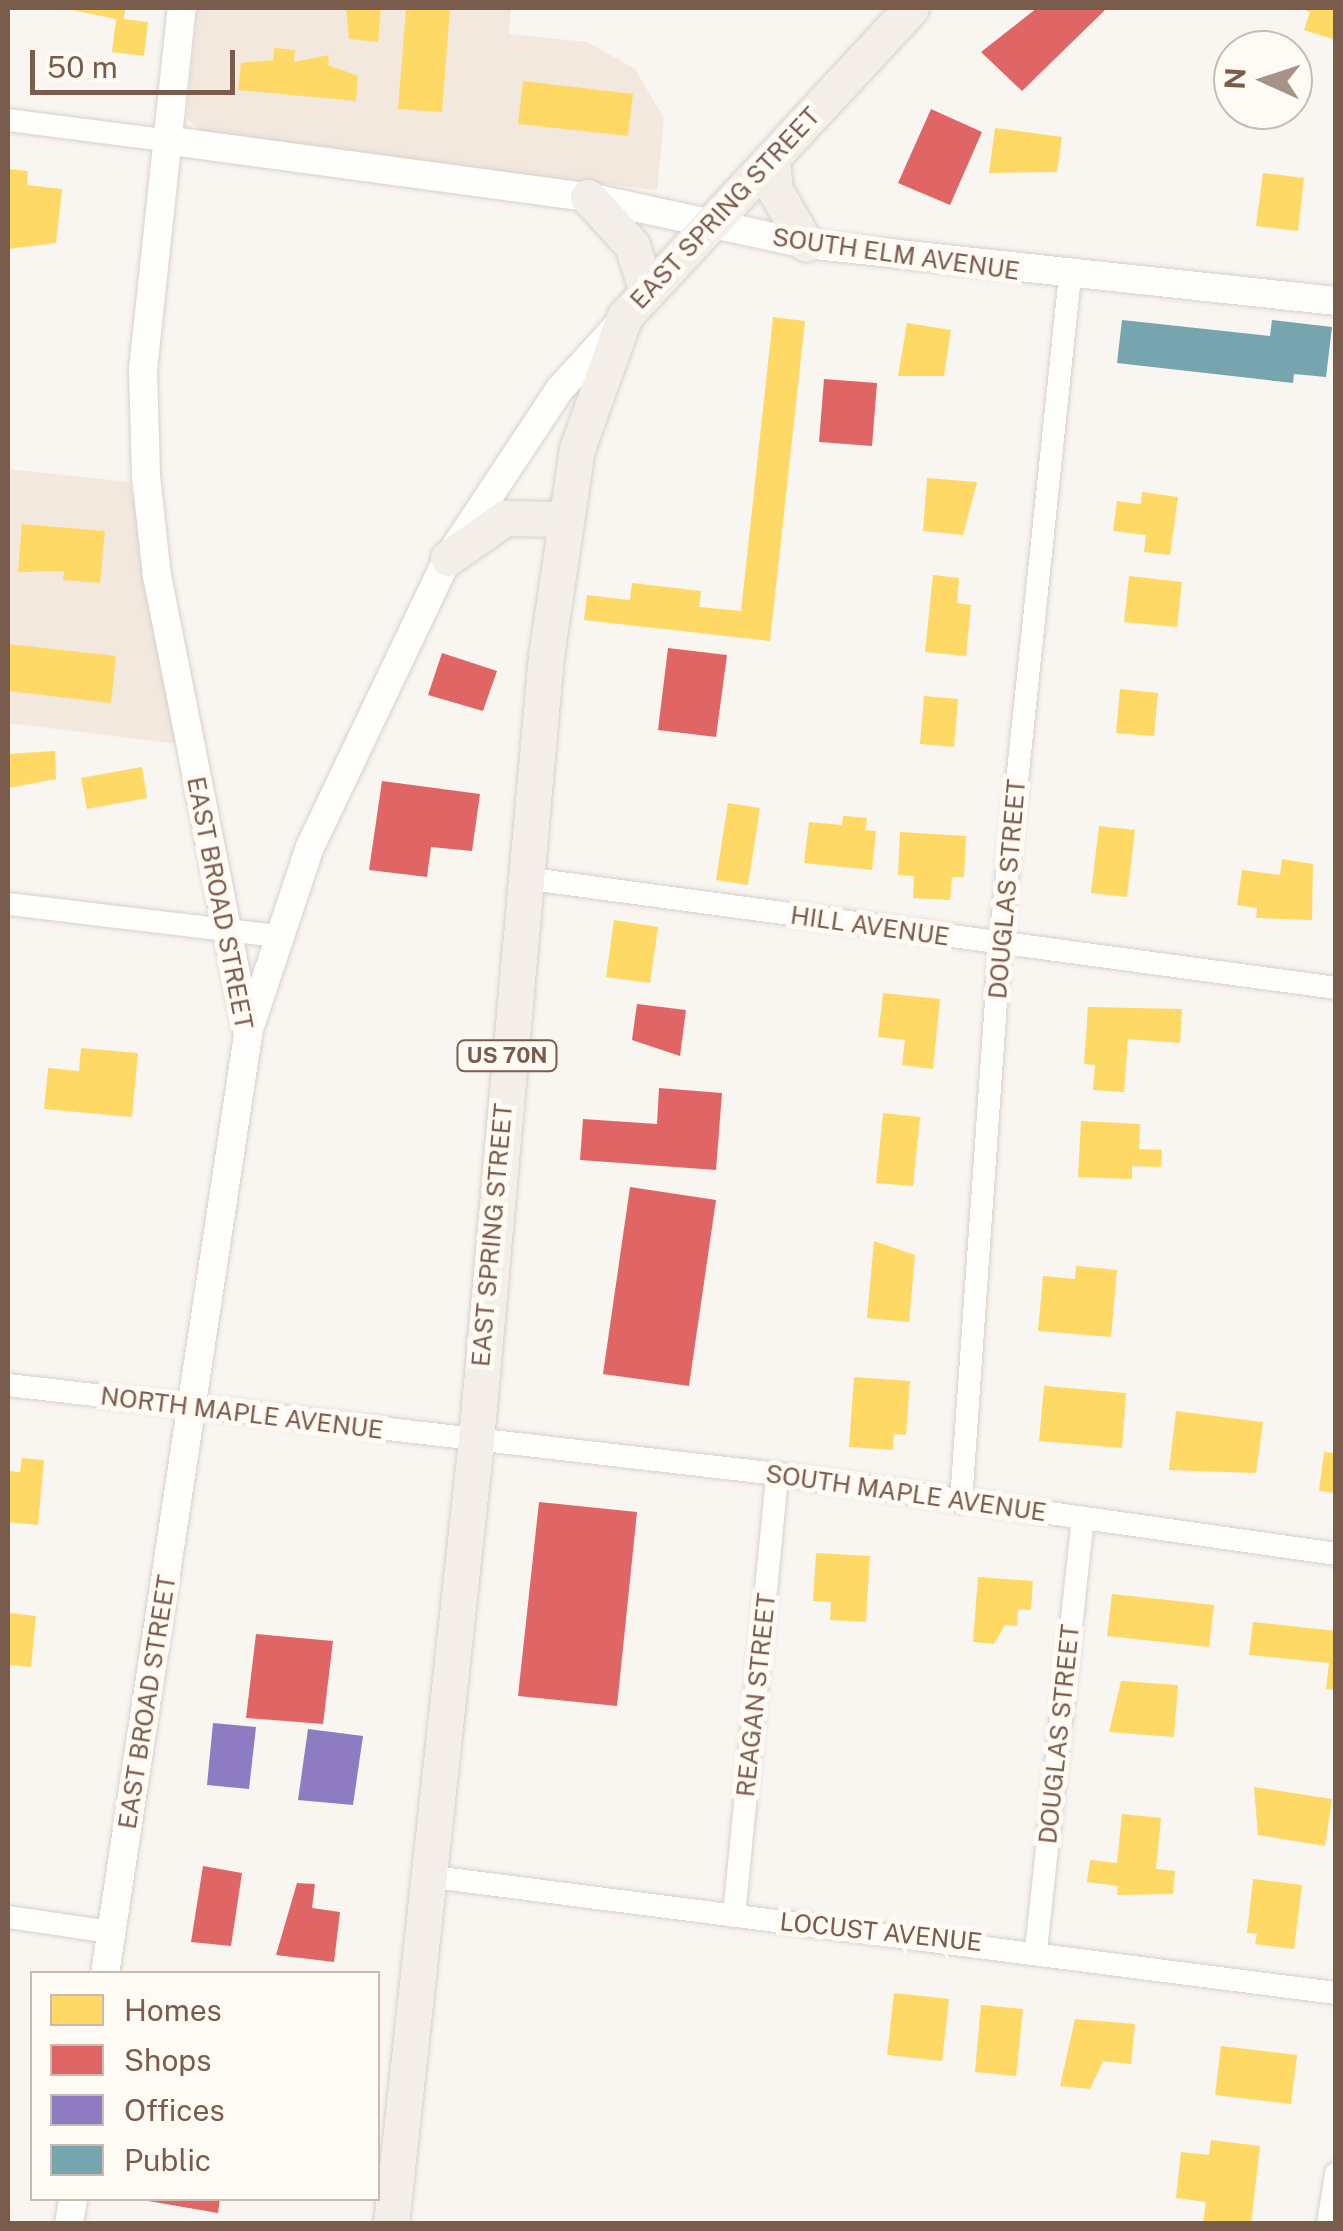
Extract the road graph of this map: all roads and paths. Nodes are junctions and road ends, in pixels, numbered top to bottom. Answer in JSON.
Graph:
{"nodes":[{"id":1,"x":182,"y":8,"type":"edge"},
{"id":2,"x":911,"y":8,"type":"edge"},
{"id":3,"x":8,"y":120,"type":"edge"},
{"id":4,"x":164,"y":140,"type":"junction"},
{"id":5,"x":772,"y":158,"type":"junction"},
{"id":6,"x":588,"y":197,"type":"junction"},
{"id":7,"x":710,"y":224,"type":"junction"},
{"id":8,"x":806,"y":244,"type":"junction"},
{"id":9,"x":1070,"y":276,"type":"junction"},
{"id":10,"x":1336,"y":301,"type":"edge"},
{"id":11,"x":636,"y":304,"type":"junction"},
{"id":12,"x":562,"y":519,"type":"junction"},
{"id":13,"x":448,"y":558,"type":"junction"},
{"id":14,"x":524,"y":878,"type":"junction"},
{"id":15,"x":8,"y":904,"type":"edge"},
{"id":16,"x":226,"y":927,"type":"junction"},
{"id":17,"x":276,"y":936,"type":"junction"},
{"id":18,"x":1000,"y":944,"type":"junction"},
{"id":19,"x":1336,"y":988,"type":"edge"},
{"id":20,"x":248,"y":1035,"type":"junction"},
{"id":21,"x":8,"y":1385,"type":"edge"},
{"id":22,"x":192,"y":1408,"type":"junction"},
{"id":23,"x":476,"y":1440,"type":"junction"},
{"id":24,"x":778,"y":1474,"type":"junction"},
{"id":25,"x":961,"y":1502,"type":"junction"},
{"id":26,"x":1083,"y":1518,"type":"junction"},
{"id":27,"x":1336,"y":1554,"type":"edge"},
{"id":28,"x":426,"y":1876,"type":"junction"},
{"id":29,"x":734,"y":1916,"type":"junction"},
{"id":30,"x":8,"y":1917,"type":"edge"},
{"id":31,"x":111,"y":1932,"type":"junction"},
{"id":32,"x":1036,"y":1950,"type":"junction"},
{"id":33,"x":105,"y":1971,"type":"edge"},
{"id":34,"x":1336,"y":1993,"type":"edge"},
{"id":35,"x":1335,"y":2185,"type":"edge"},
{"id":36,"x":391,"y":2224,"type":"edge"},
{"id":37,"x":1328,"y":2224,"type":"edge"}],
"edges":[{"from":1,"to":4,"type":"street","name":"EAST BROAD STREET"},
{"from":2,"to":5,"type":"main road","name":"EAST SPRING STREET","number":"US 70N"},
{"from":3,"to":4,"type":"street"},
{"from":4,"to":6,"type":"street","name":"SOUTH ELM AVENUE"},
{"from":4,"to":16,"type":"street","name":"EAST BROAD STREET"},
{"from":5,"to":7,"type":"main road","name":"EAST SPRING STREET","number":"US 70N"},
{"from":5,"to":8,"type":"main road"},
{"from":6,"to":7,"type":"street","name":"SOUTH ELM AVENUE"},
{"from":6,"to":11,"type":"main road"},
{"from":7,"to":8,"type":"street","name":"SOUTH ELM AVENUE"},
{"from":7,"to":11,"type":"main road","name":"EAST SPRING STREET","number":"US 70N"},
{"from":8,"to":9,"type":"street","name":"SOUTH ELM AVENUE"},
{"from":9,"to":10,"type":"street","name":"SOUTH ELM AVENUE"},
{"from":9,"to":18,"type":"street","name":"DOUGLAS STREET"},
{"from":11,"to":12,"type":"main road","name":"EAST SPRING STREET","number":"US 70N"},
{"from":11,"to":13,"type":"street"},
{"from":12,"to":13,"type":"main road"},
{"from":12,"to":14,"type":"main road","name":"EAST SPRING STREET","number":"US 70N"},
{"from":13,"to":17,"type":"street"},
{"from":14,"to":18,"type":"street","name":"HILL AVENUE"},
{"from":14,"to":23,"type":"main road","name":"EAST SPRING STREET","number":"US 70N"},
{"from":15,"to":16,"type":"street"},
{"from":16,"to":17,"type":"street"},
{"from":16,"to":20,"type":"street","name":"EAST BROAD STREET"},
{"from":17,"to":20,"type":"street"},
{"from":18,"to":19,"type":"street","name":"HILL AVENUE"},
{"from":18,"to":25,"type":"street","name":"DOUGLAS STREET"},
{"from":20,"to":22,"type":"street","name":"EAST BROAD STREET"},
{"from":21,"to":22,"type":"street","name":"NORTH MAPLE AVENUE"},
{"from":22,"to":23,"type":"street","name":"NORTH MAPLE AVENUE"},
{"from":22,"to":31,"type":"street","name":"EAST BROAD STREET"},
{"from":23,"to":24,"type":"street","name":"SOUTH MAPLE AVENUE"},
{"from":23,"to":28,"type":"main road","name":"EAST SPRING STREET","number":"US 70N"},
{"from":24,"to":25,"type":"street","name":"SOUTH MAPLE AVENUE"},
{"from":24,"to":29,"type":"street","name":"REAGAN STREET"},
{"from":25,"to":26,"type":"street","name":"SOUTH MAPLE AVENUE"},
{"from":26,"to":27,"type":"street","name":"SOUTH MAPLE AVENUE"},
{"from":26,"to":32,"type":"street","name":"DOUGLAS STREET"},
{"from":28,"to":29,"type":"street","name":"LOCUST AVENUE"},
{"from":28,"to":36,"type":"main road","name":"EAST SPRING STREET","number":"US 70N"},
{"from":29,"to":32,"type":"street","name":"LOCUST AVENUE"},
{"from":30,"to":31,"type":"street"},
{"from":31,"to":33,"type":"street","name":"EAST BROAD STREET"},
{"from":32,"to":34,"type":"street","name":"LOCUST AVENUE"},
{"from":35,"to":37,"type":"street"}]}
